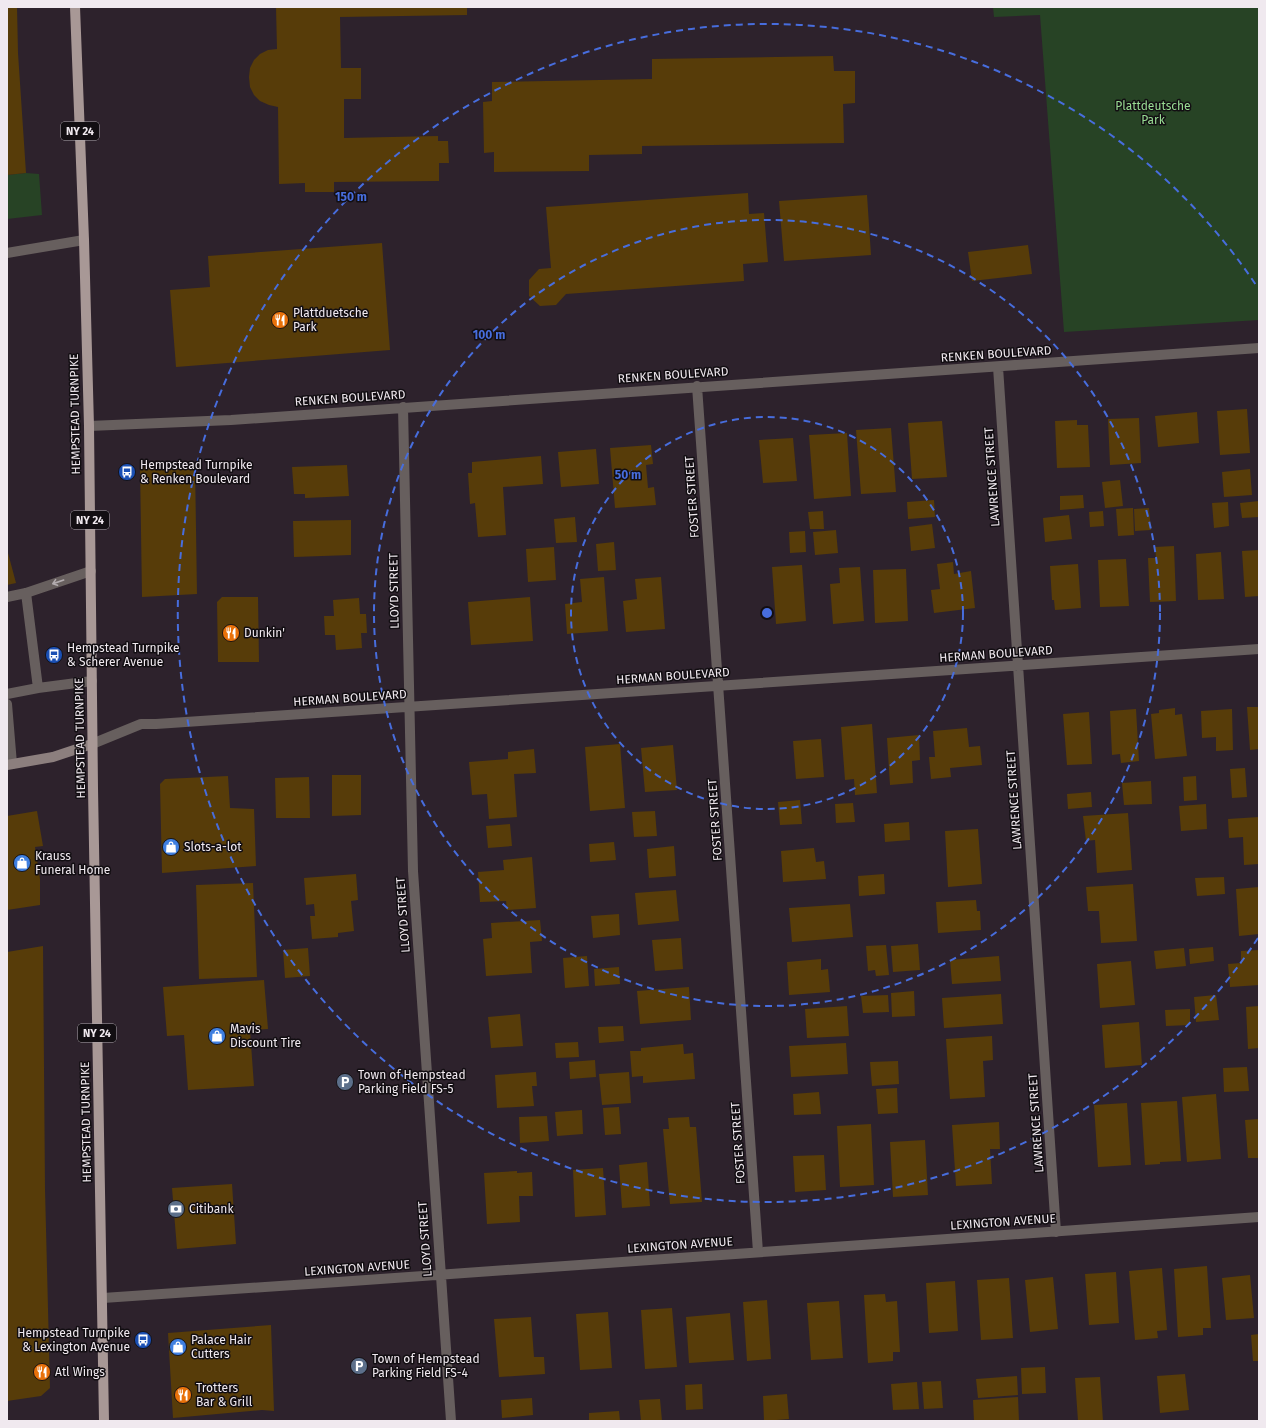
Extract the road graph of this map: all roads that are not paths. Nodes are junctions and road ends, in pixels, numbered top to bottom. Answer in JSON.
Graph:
{"nodes":[{"id":1,"x":75,"y":7,"type":"edge"},
{"id":2,"x":84,"y":240,"type":"junction"},
{"id":3,"x":7,"y":253,"type":"edge"},
{"id":4,"x":1259,"y":348,"type":"edge"},
{"id":5,"x":998,"y":367,"type":"junction"},
{"id":6,"x":697,"y":386,"type":"junction"},
{"id":7,"x":403,"y":407,"type":"junction"},
{"id":8,"x":89,"y":426,"type":"junction"},
{"id":9,"x":91,"y":571,"type":"junction"},
{"id":10,"x":26,"y":593,"type":"junction"},
{"id":11,"x":7,"y":597,"type":"edge"},
{"id":12,"x":1259,"y":649,"type":"edge"},
{"id":13,"x":1018,"y":666,"type":"junction"},
{"id":14,"x":92,"y":681,"type":"junction"},
{"id":15,"x":719,"y":685,"type":"junction"},
{"id":16,"x":38,"y":688,"type":"junction"},
{"id":17,"x":7,"y":694,"type":"edge"},
{"id":18,"x":7,"y":704,"type":"edge"},
{"id":19,"x":410,"y":707,"type":"junction"},
{"id":20,"x":92,"y":744,"type":"junction"},
{"id":21,"x":10,"y":764,"type":"edge"},
{"id":22,"x":1259,"y":1217,"type":"edge"},
{"id":23,"x":1056,"y":1232,"type":"junction"},
{"id":24,"x":758,"y":1252,"type":"junction"},
{"id":25,"x":441,"y":1275,"type":"junction"},
{"id":26,"x":103,"y":1298,"type":"junction"},
{"id":27,"x":104,"y":1421,"type":"edge"},
{"id":28,"x":451,"y":1421,"type":"edge"}],
"edges":[{"from":1,"to":2,"type":"main road","name":"HEMPSTEAD TURNPIKE","number":"NY 24"},
{"from":2,"to":3,"type":"street"},
{"from":2,"to":8,"type":"main road","name":"HEMPSTEAD TURNPIKE","number":"NY 24"},
{"from":4,"to":5,"type":"street","name":"RENKEN BOULEVARD"},
{"from":5,"to":6,"type":"street","name":"RENKEN BOULEVARD"},
{"from":5,"to":13,"type":"street","name":"LAWRENCE STREET"},
{"from":6,"to":7,"type":"street","name":"RENKEN BOULEVARD"},
{"from":6,"to":15,"type":"street","name":"FOSTER STREET"},
{"from":7,"to":8,"type":"street","name":"RENKEN BOULEVARD"},
{"from":7,"to":19,"type":"street","name":"LLOYD STREET"},
{"from":8,"to":9,"type":"main road","name":"HEMPSTEAD TURNPIKE","number":"NY 24"},
{"from":9,"to":10,"type":"street","one_way":true},
{"from":9,"to":14,"type":"main road","name":"HEMPSTEAD TURNPIKE","number":"NY 24"},
{"from":10,"to":11,"type":"street"},
{"from":10,"to":16,"type":"street"},
{"from":12,"to":13,"type":"street","name":"HERMAN BOULEVARD"},
{"from":13,"to":15,"type":"street","name":"HERMAN BOULEVARD"},
{"from":13,"to":23,"type":"street","name":"LAWRENCE STREET"},
{"from":14,"to":16,"type":"street"},
{"from":14,"to":20,"type":"main road","name":"HEMPSTEAD TURNPIKE","number":"NY 24"},
{"from":15,"to":19,"type":"street","name":"HERMAN BOULEVARD"},
{"from":15,"to":24,"type":"street","name":"FOSTER STREET"},
{"from":16,"to":17,"type":"street"},
{"from":18,"to":21,"type":"street"},
{"from":19,"to":20,"type":"street","name":"HERMAN BOULEVARD"},
{"from":19,"to":25,"type":"street","name":"LLOYD STREET"},
{"from":20,"to":21,"type":"street"},
{"from":20,"to":26,"type":"main road","name":"HEMPSTEAD TURNPIKE","number":"NY 24"},
{"from":22,"to":23,"type":"street","name":"LEXINGTON AVENUE"},
{"from":23,"to":24,"type":"street","name":"LEXINGTON AVENUE"},
{"from":24,"to":25,"type":"street","name":"LEXINGTON AVENUE"},
{"from":25,"to":26,"type":"street","name":"LEXINGTON AVENUE"},
{"from":25,"to":28,"type":"street","name":"LLOYD STREET"},
{"from":26,"to":27,"type":"main road","name":"HEMPSTEAD TURNPIKE","number":"NY 24"}]}
